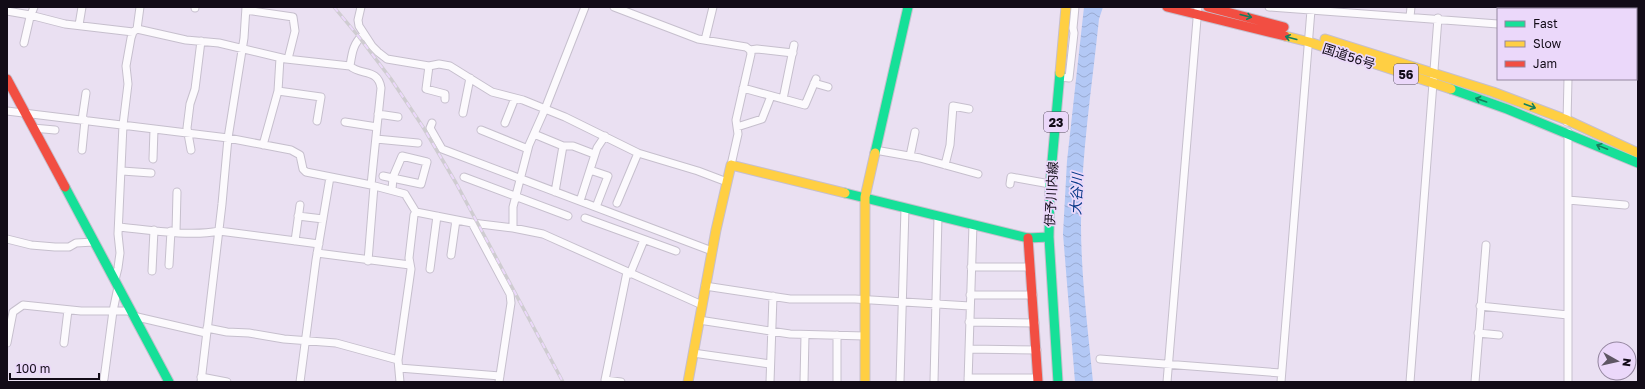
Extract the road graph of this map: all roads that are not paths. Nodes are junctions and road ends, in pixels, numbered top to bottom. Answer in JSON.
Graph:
{"nodes":[{"id":1,"x":34,"y":7,"type":"edge"},
{"id":2,"x":82,"y":7,"type":"edge"},
{"id":3,"x":140,"y":7,"type":"edge"},
{"id":4,"x":361,"y":7,"type":"edge"},
{"id":5,"x":585,"y":7,"type":"edge"},
{"id":6,"x":614,"y":7,"type":"edge"},
{"id":7,"x":713,"y":7,"type":"edge"},
{"id":8,"x":908,"y":7,"type":"edge"},
{"id":9,"x":1066,"y":7,"type":"edge"},
{"id":10,"x":1075,"y":7,"type":"edge"},
{"id":11,"x":1167,"y":7,"type":"edge"},
{"id":12,"x":1208,"y":7,"type":"edge"},
{"id":13,"x":1269,"y":7,"type":"edge"},
{"id":14,"x":1411,"y":7,"type":"edge"},
{"id":15,"x":246,"y":8,"type":"edge"},
{"id":16,"x":1311,"y":10,"type":"junction"},
{"id":17,"x":7,"y":11,"type":"edge"},
{"id":18,"x":1198,"y":11,"type":"edge"},
{"id":19,"x":30,"y":15,"type":"junction"},
{"id":20,"x":1410,"y":16,"type":"junction"},
{"id":21,"x":1438,"y":18,"type":"junction"},
{"id":22,"x":1497,"y":24,"type":"edge"},
{"id":23,"x":79,"y":25,"type":"junction"},
{"id":24,"x":135,"y":31,"type":"junction"},
{"id":25,"x":364,"y":34,"type":"junction"},
{"id":26,"x":1309,"y":38,"type":"junction"},
{"id":27,"x":705,"y":40,"type":"junction"},
{"id":28,"x":201,"y":41,"type":"junction"},
{"id":29,"x":24,"y":42,"type":"dead end"},
{"id":30,"x":794,"y":45,"type":"dead end"},
{"id":31,"x":243,"y":49,"type":"junction"},
{"id":32,"x":750,"y":50,"type":"junction"},
{"id":33,"x":793,"y":52,"type":"junction"},
{"id":34,"x":280,"y":58,"type":"junction"},
{"id":35,"x":288,"y":59,"type":"junction"},
{"id":36,"x":350,"y":66,"type":"junction"},
{"id":37,"x":429,"y":66,"type":"junction"},
{"id":38,"x":1060,"y":77,"type":"junction"},
{"id":39,"x":470,"y":78,"type":"junction"},
{"id":40,"x":7,"y":79,"type":"edge"},
{"id":41,"x":1433,"y":79,"type":"junction"},
{"id":42,"x":1568,"y":80,"type":"edge"},
{"id":43,"x":828,"y":87,"type":"dead end"},
{"id":44,"x":743,"y":88,"type":"junction"},
{"id":45,"x":278,"y":91,"type":"junction"},
{"id":46,"x":86,"y":93,"type":"dead end"},
{"id":47,"x":771,"y":96,"type":"junction"},
{"id":48,"x":515,"y":98,"type":"junction"},
{"id":49,"x":445,"y":99,"type":"dead end"},
{"id":50,"x":783,"y":99,"type":"junction"},
{"id":51,"x":546,"y":109,"type":"junction"},
{"id":52,"x":969,"y":109,"type":"dead end"},
{"id":53,"x":7,"y":111,"type":"edge"},
{"id":54,"x":463,"y":113,"type":"dead end"},
{"id":55,"x":25,"y":114,"type":"junction"},
{"id":56,"x":378,"y":114,"type":"junction"},
{"id":57,"x":398,"y":116,"type":"dead end"},
{"id":58,"x":84,"y":120,"type":"junction"},
{"id":59,"x":1567,"y":120,"type":"junction"},
{"id":60,"x":317,"y":121,"type":"dead end"},
{"id":61,"x":345,"y":122,"type":"dead end"},
{"id":62,"x":432,"y":123,"type":"dead end"},
{"id":63,"x":505,"y":123,"type":"dead end"},
{"id":64,"x":122,"y":125,"type":"junction"},
{"id":65,"x":377,"y":127,"type":"junction"},
{"id":66,"x":737,"y":127,"type":"junction"},
{"id":67,"x":33,"y":128,"type":"junction"},
{"id":68,"x":154,"y":129,"type":"junction"},
{"id":69,"x":55,"y":130,"type":"dead end"},
{"id":70,"x":481,"y":130,"type":"dead end"},
{"id":71,"x":915,"y":132,"type":"dead end"},
{"id":72,"x":188,"y":133,"type":"junction"},
{"id":73,"x":1568,"y":133,"type":"junction"},
{"id":74,"x":534,"y":134,"type":"junction"},
{"id":75,"x":605,"y":136,"type":"junction"},
{"id":76,"x":228,"y":138,"type":"junction"},
{"id":77,"x":376,"y":140,"type":"junction"},
{"id":78,"x":418,"y":143,"type":"dead end"},
{"id":79,"x":263,"y":145,"type":"junction"},
{"id":80,"x":563,"y":146,"type":"junction"},
{"id":81,"x":528,"y":149,"type":"junction"},
{"id":82,"x":82,"y":150,"type":"dead end"},
{"id":83,"x":191,"y":150,"type":"dead end"},
{"id":84,"x":875,"y":150,"type":"junction"},
{"id":85,"x":1638,"y":152,"type":"edge"},
{"id":86,"x":638,"y":153,"type":"junction"},
{"id":87,"x":594,"y":154,"type":"junction"},
{"id":88,"x":910,"y":156,"type":"junction"},
{"id":89,"x":153,"y":159,"type":"dead end"},
{"id":90,"x":1638,"y":163,"type":"edge"},
{"id":91,"x":731,"y":165,"type":"junction"},
{"id":92,"x":945,"y":165,"type":"junction"},
{"id":93,"x":122,"y":170,"type":"junction"},
{"id":94,"x":590,"y":170,"type":"junction"},
{"id":95,"x":151,"y":173,"type":"dead end"},
{"id":96,"x":978,"y":174,"type":"dead end"},
{"id":97,"x":383,"y":176,"type":"dead end"},
{"id":98,"x":330,"y":177,"type":"junction"},
{"id":99,"x":464,"y":177,"type":"dead end"},
{"id":100,"x":393,"y":178,"type":"junction"},
{"id":101,"x":521,"y":179,"type":"junction"},
{"id":102,"x":727,"y":182,"type":"junction"},
{"id":103,"x":1010,"y":184,"type":"dead end"},
{"id":104,"x":1050,"y":184,"type":"junction"},
{"id":105,"x":373,"y":186,"type":"junction"},
{"id":106,"x":392,"y":190,"type":"junction"},
{"id":107,"x":177,"y":192,"type":"dead end"},
{"id":108,"x":555,"y":192,"type":"junction"},
{"id":109,"x":516,"y":197,"type":"junction"},
{"id":110,"x":864,"y":197,"type":"junction"},
{"id":111,"x":1568,"y":200,"type":"junction"},
{"id":112,"x":580,"y":201,"type":"junction"},
{"id":113,"x":617,"y":203,"type":"dead end"},
{"id":114,"x":300,"y":205,"type":"dead end"},
{"id":115,"x":1625,"y":205,"type":"dead end"},
{"id":116,"x":596,"y":208,"type":"junction"},
{"id":117,"x":905,"y":208,"type":"junction"},
{"id":118,"x":416,"y":212,"type":"junction"},
{"id":119,"x":298,"y":216,"type":"junction"},
{"id":120,"x":437,"y":216,"type":"junction"},
{"id":121,"x":568,"y":216,"type":"dead end"},
{"id":122,"x":938,"y":216,"type":"junction"},
{"id":123,"x":585,"y":218,"type":"dead end"},
{"id":124,"x":323,"y":219,"type":"junction"},
{"id":125,"x":456,"y":220,"type":"junction"},
{"id":126,"x":472,"y":223,"type":"junction"},
{"id":127,"x":973,"y":224,"type":"junction"},
{"id":128,"x":118,"y":228,"type":"junction"},
{"id":129,"x":513,"y":228,"type":"junction"},
{"id":130,"x":154,"y":230,"type":"junction"},
{"id":131,"x":219,"y":231,"type":"junction"},
{"id":132,"x":173,"y":232,"type":"junction"},
{"id":133,"x":1048,"y":237,"type":"junction"},
{"id":134,"x":1028,"y":238,"type":"junction"},
{"id":135,"x":7,"y":239,"type":"edge"},
{"id":136,"x":644,"y":240,"type":"junction"},
{"id":137,"x":295,"y":241,"type":"junction"},
{"id":138,"x":94,"y":242,"type":"junction"},
{"id":139,"x":318,"y":244,"type":"junction"},
{"id":140,"x":1486,"y":244,"type":"dead end"},
{"id":141,"x":676,"y":251,"type":"dead end"},
{"id":142,"x":712,"y":251,"type":"junction"},
{"id":143,"x":317,"y":253,"type":"junction"},
{"id":144,"x":451,"y":256,"type":"dead end"},
{"id":145,"x":368,"y":261,"type":"junction"},
{"id":146,"x":169,"y":265,"type":"dead end"},
{"id":147,"x":410,"y":265,"type":"junction"},
{"id":148,"x":150,"y":267,"type":"dead end"},
{"id":149,"x":971,"y":267,"type":"junction"},
{"id":150,"x":1030,"y":267,"type":"junction"},
{"id":151,"x":430,"y":269,"type":"dead end"},
{"id":152,"x":628,"y":273,"type":"junction"},
{"id":153,"x":116,"y":284,"type":"junction"},
{"id":154,"x":705,"y":286,"type":"junction"},
{"id":155,"x":970,"y":295,"type":"junction"},
{"id":156,"x":1032,"y":295,"type":"junction"},
{"id":157,"x":773,"y":296,"type":"junction"},
{"id":158,"x":866,"y":301,"type":"junction"},
{"id":159,"x":902,"y":303,"type":"junction"},
{"id":160,"x":935,"y":304,"type":"junction"},
{"id":161,"x":702,"y":305,"type":"junction"},
{"id":162,"x":970,"y":306,"type":"junction"},
{"id":163,"x":1480,"y":306,"type":"junction"},
{"id":164,"x":68,"y":310,"type":"junction"},
{"id":165,"x":113,"y":311,"type":"junction"},
{"id":166,"x":132,"y":314,"type":"junction"},
{"id":167,"x":1568,"y":315,"type":"junction"},
{"id":168,"x":699,"y":320,"type":"junction"},
{"id":169,"x":969,"y":322,"type":"junction"},
{"id":170,"x":1035,"y":323,"type":"junction"},
{"id":171,"x":206,"y":330,"type":"junction"},
{"id":172,"x":772,"y":331,"type":"junction"},
{"id":173,"x":1478,"y":333,"type":"junction"},
{"id":174,"x":805,"y":335,"type":"junction"},
{"id":175,"x":838,"y":335,"type":"junction"},
{"id":176,"x":1500,"y":335,"type":"dead end"},
{"id":177,"x":865,"y":336,"type":"junction"},
{"id":178,"x":306,"y":340,"type":"junction"},
{"id":179,"x":7,"y":343,"type":"edge"},
{"id":180,"x":64,"y":343,"type":"dead end"},
{"id":181,"x":969,"y":350,"type":"junction"},
{"id":182,"x":1036,"y":350,"type":"junction"},
{"id":183,"x":693,"y":352,"type":"junction"},
{"id":184,"x":1100,"y":359,"type":"dead end"},
{"id":185,"x":398,"y":360,"type":"junction"},
{"id":186,"x":770,"y":364,"type":"junction"},
{"id":187,"x":1168,"y":364,"type":"junction"},
{"id":188,"x":399,"y":368,"type":"junction"},
{"id":189,"x":1281,"y":373,"type":"junction"},
{"id":190,"x":104,"y":379,"type":"dead end"},
{"id":191,"x":500,"y":379,"type":"edge"},
{"id":192,"x":201,"y":380,"type":"edge"},
{"id":193,"x":968,"y":380,"type":"edge"},
{"id":194,"x":1038,"y":380,"type":"edge"},
{"id":195,"x":169,"y":382,"type":"edge"},
{"id":196,"x":227,"y":382,"type":"edge"},
{"id":197,"x":300,"y":382,"type":"edge"},
{"id":198,"x":400,"y":382,"type":"edge"},
{"id":199,"x":621,"y":382,"type":"edge"},
{"id":200,"x":688,"y":382,"type":"edge"},
{"id":201,"x":770,"y":382,"type":"edge"},
{"id":202,"x":804,"y":382,"type":"edge"},
{"id":203,"x":837,"y":382,"type":"edge"},
{"id":204,"x":865,"y":382,"type":"edge"},
{"id":205,"x":900,"y":382,"type":"edge"},
{"id":206,"x":934,"y":382,"type":"edge"},
{"id":207,"x":1058,"y":382,"type":"edge"},
{"id":208,"x":1167,"y":382,"type":"edge"},
{"id":209,"x":1281,"y":382,"type":"edge"},
{"id":210,"x":1410,"y":382,"type":"edge"},
{"id":211,"x":1475,"y":382,"type":"edge"},
{"id":212,"x":1568,"y":382,"type":"edge"}],
"edges":[{"from":1,"to":19,"type":"street"},
{"from":2,"to":23,"type":"street"},
{"from":3,"to":24,"type":"street"},
{"from":4,"to":25,"type":"street"},
{"from":5,"to":51,"type":"street"},
{"from":6,"to":27,"type":"street"},
{"from":7,"to":27,"type":"street"},
{"from":8,"to":84,"type":"main road"},
{"from":9,"to":38,"type":"main road","name":"伊予川内線","number":"23"},
{"from":10,"to":38,"type":"street"},
{"from":11,"to":18,"type":"main road","name":"国道56号","number":"56"},
{"from":12,"to":26,"type":"main road","name":"国道56号","number":"56","one_way":true},
{"from":13,"to":16,"type":"street"},
{"from":14,"to":20,"type":"street"},
{"from":15,"to":31,"type":"street"},
{"from":15,"to":35,"type":"street"},
{"from":16,"to":20,"type":"street"},
{"from":16,"to":26,"type":"street"},
{"from":17,"to":19,"type":"street"},
{"from":26,"to":18,"type":"main road","name":"国道56号","number":"56","one_way":true},
{"from":18,"to":187,"type":"street"},
{"from":19,"to":23,"type":"street"},
{"from":19,"to":29,"type":"street"},
{"from":20,"to":21,"type":"street"},
{"from":21,"to":22,"type":"street"},
{"from":21,"to":41,"type":"street"},
{"from":23,"to":24,"type":"street"},
{"from":24,"to":28,"type":"street"},
{"from":24,"to":64,"type":"street"},
{"from":25,"to":36,"type":"street"},
{"from":25,"to":37,"type":"street"},
{"from":26,"to":41,"type":"main road","name":"国道56号","number":"56"},
{"from":26,"to":189,"type":"street"},
{"from":27,"to":32,"type":"street"},
{"from":28,"to":31,"type":"street"},
{"from":28,"to":72,"type":"street"},
{"from":30,"to":33,"type":"street"},
{"from":31,"to":34,"type":"street"},
{"from":31,"to":76,"type":"street"},
{"from":32,"to":33,"type":"street"},
{"from":32,"to":44,"type":"street"},
{"from":33,"to":50,"type":"street"},
{"from":34,"to":35,"type":"street"},
{"from":34,"to":45,"type":"street"},
{"from":35,"to":36,"type":"street"},
{"from":36,"to":56,"type":"street"},
{"from":37,"to":39,"type":"street"},
{"from":37,"to":49,"type":"street"},
{"from":38,"to":104,"type":"main road","name":"伊予川内線","number":"23"},
{"from":39,"to":48,"type":"street"},
{"from":39,"to":54,"type":"street"},
{"from":40,"to":55,"type":"main road"},
{"from":41,"to":59,"type":"main road","name":"国道56号","number":"56","one_way":true},
{"from":73,"to":41,"type":"main road","name":"国道56号","number":"56","one_way":true},
{"from":41,"to":210,"type":"street"},
{"from":42,"to":59,"type":"street"},
{"from":43,"to":50,"type":"street"},
{"from":44,"to":47,"type":"street"},
{"from":44,"to":66,"type":"street"},
{"from":45,"to":60,"type":"street"},
{"from":45,"to":79,"type":"street"},
{"from":46,"to":58,"type":"street"},
{"from":47,"to":50,"type":"street"},
{"from":47,"to":66,"type":"street"},
{"from":48,"to":51,"type":"street"},
{"from":48,"to":63,"type":"street"},
{"from":51,"to":74,"type":"street"},
{"from":51,"to":75,"type":"street"},
{"from":52,"to":92,"type":"street"},
{"from":53,"to":55,"type":"street"},
{"from":55,"to":58,"type":"street"},
{"from":55,"to":67,"type":"main road"},
{"from":56,"to":57,"type":"street"},
{"from":56,"to":65,"type":"street"},
{"from":58,"to":64,"type":"street"},
{"from":58,"to":82,"type":"street"},
{"from":59,"to":73,"type":"street"},
{"from":59,"to":85,"type":"main road","name":"国道56号","number":"56"},
{"from":61,"to":65,"type":"street"},
{"from":62,"to":101,"type":"street"},
{"from":64,"to":68,"type":"street"},
{"from":64,"to":93,"type":"street"},
{"from":65,"to":77,"type":"street"},
{"from":66,"to":91,"type":"street"},
{"from":67,"to":69,"type":"street"},
{"from":67,"to":138,"type":"main road"},
{"from":68,"to":72,"type":"street"},
{"from":68,"to":89,"type":"street"},
{"from":70,"to":81,"type":"street"},
{"from":71,"to":88,"type":"street"},
{"from":72,"to":76,"type":"street"},
{"from":72,"to":83,"type":"street"},
{"from":90,"to":73,"type":"main road","name":"国道56号","number":"56","one_way":true},
{"from":73,"to":111,"type":"street"},
{"from":74,"to":80,"type":"street"},
{"from":74,"to":81,"type":"street"},
{"from":75,"to":86,"type":"street"},
{"from":75,"to":87,"type":"street"},
{"from":76,"to":79,"type":"street"},
{"from":76,"to":131,"type":"street"},
{"from":77,"to":78,"type":"street"},
{"from":77,"to":105,"type":"street"},
{"from":79,"to":98,"type":"street"},
{"from":80,"to":87,"type":"street"},
{"from":80,"to":108,"type":"street"},
{"from":81,"to":101,"type":"street"},
{"from":84,"to":88,"type":"street"},
{"from":84,"to":110,"type":"main road"},
{"from":86,"to":102,"type":"street"},
{"from":86,"to":113,"type":"street"},
{"from":87,"to":94,"type":"street"},
{"from":88,"to":92,"type":"street"},
{"from":91,"to":102,"type":"main road"},
{"from":91,"to":110,"type":"main road"},
{"from":92,"to":96,"type":"street"},
{"from":93,"to":95,"type":"street"},
{"from":93,"to":128,"type":"street"},
{"from":94,"to":112,"type":"street"},
{"from":94,"to":116,"type":"street"},
{"from":97,"to":100,"type":"street"},
{"from":98,"to":105,"type":"street"},
{"from":98,"to":124,"type":"street"},
{"from":99,"to":109,"type":"street"},
{"from":100,"to":100,"type":"street"},
{"from":100,"to":106,"type":"street"},
{"from":101,"to":108,"type":"street"},
{"from":101,"to":109,"type":"street"},
{"from":102,"to":142,"type":"main road"},
{"from":103,"to":104,"type":"street"},
{"from":104,"to":133,"type":"main road","name":"伊予川内線","number":"23"},
{"from":105,"to":106,"type":"street"},
{"from":105,"to":145,"type":"street"},
{"from":106,"to":118,"type":"street"},
{"from":107,"to":132,"type":"street"},
{"from":108,"to":112,"type":"street"},
{"from":109,"to":121,"type":"street"},
{"from":109,"to":129,"type":"street"},
{"from":110,"to":117,"type":"main road"},
{"from":110,"to":158,"type":"main road"},
{"from":111,"to":115,"type":"street"},
{"from":111,"to":167,"type":"street"},
{"from":112,"to":116,"type":"street"},
{"from":114,"to":119,"type":"street"},
{"from":116,"to":142,"type":"street"},
{"from":117,"to":122,"type":"main road"},
{"from":117,"to":159,"type":"street"},
{"from":118,"to":120,"type":"street"},
{"from":118,"to":147,"type":"street"},
{"from":119,"to":124,"type":"street"},
{"from":119,"to":137,"type":"street"},
{"from":120,"to":125,"type":"street"},
{"from":120,"to":151,"type":"street"},
{"from":122,"to":127,"type":"main road"},
{"from":122,"to":160,"type":"street"},
{"from":123,"to":136,"type":"street"},
{"from":124,"to":139,"type":"street"},
{"from":125,"to":126,"type":"street"},
{"from":125,"to":144,"type":"street"},
{"from":126,"to":129,"type":"street"},
{"from":126,"to":191,"type":"street"},
{"from":127,"to":134,"type":"main road"},
{"from":127,"to":149,"type":"street"},
{"from":128,"to":130,"type":"street"},
{"from":128,"to":153,"type":"street"},
{"from":129,"to":152,"type":"street"},
{"from":130,"to":132,"type":"street"},
{"from":130,"to":148,"type":"street"},
{"from":131,"to":132,"type":"street"},
{"from":131,"to":137,"type":"street"},
{"from":131,"to":171,"type":"street"},
{"from":132,"to":146,"type":"street"},
{"from":133,"to":134,"type":"main road"},
{"from":133,"to":207,"type":"main road","name":"伊予川内線","number":"23"},
{"from":134,"to":150,"type":"main road"},
{"from":135,"to":138,"type":"street"},
{"from":136,"to":141,"type":"street"},
{"from":136,"to":152,"type":"street"},
{"from":137,"to":139,"type":"street"},
{"from":138,"to":153,"type":"main road"},
{"from":139,"to":143,"type":"street"},
{"from":140,"to":163,"type":"street"},
{"from":142,"to":154,"type":"main road"},
{"from":143,"to":145,"type":"street"},
{"from":143,"to":178,"type":"street"},
{"from":145,"to":147,"type":"street"},
{"from":147,"to":185,"type":"street"},
{"from":149,"to":150,"type":"street"},
{"from":149,"to":155,"type":"street"},
{"from":150,"to":156,"type":"main road"},
{"from":152,"to":161,"type":"street"},
{"from":152,"to":199,"type":"street"},
{"from":153,"to":165,"type":"street"},
{"from":153,"to":166,"type":"main road"},
{"from":154,"to":157,"type":"street"},
{"from":154,"to":161,"type":"main road"},
{"from":155,"to":156,"type":"street"},
{"from":155,"to":162,"type":"street"},
{"from":156,"to":170,"type":"main road"},
{"from":157,"to":158,"type":"street"},
{"from":157,"to":172,"type":"street"},
{"from":158,"to":159,"type":"street"},
{"from":158,"to":177,"type":"main road"},
{"from":159,"to":160,"type":"street"},
{"from":159,"to":205,"type":"street"},
{"from":160,"to":162,"type":"street"},
{"from":160,"to":206,"type":"street"},
{"from":161,"to":168,"type":"main road"},
{"from":162,"to":169,"type":"street"},
{"from":163,"to":167,"type":"street"},
{"from":163,"to":173,"type":"street"},
{"from":164,"to":165,"type":"street"},
{"from":164,"to":179,"type":"street"},
{"from":164,"to":180,"type":"street"},
{"from":165,"to":166,"type":"street"},
{"from":165,"to":190,"type":"street"},
{"from":166,"to":171,"type":"street"},
{"from":166,"to":195,"type":"main road"},
{"from":167,"to":212,"type":"street"},
{"from":168,"to":172,"type":"street"},
{"from":168,"to":183,"type":"main road"},
{"from":169,"to":170,"type":"street"},
{"from":169,"to":181,"type":"street"},
{"from":170,"to":182,"type":"main road"},
{"from":171,"to":178,"type":"street"},
{"from":171,"to":192,"type":"street"},
{"from":172,"to":174,"type":"street"},
{"from":172,"to":186,"type":"street"},
{"from":173,"to":176,"type":"street"},
{"from":173,"to":211,"type":"street"},
{"from":174,"to":175,"type":"street"},
{"from":174,"to":202,"type":"street"},
{"from":175,"to":177,"type":"street"},
{"from":175,"to":203,"type":"street"},
{"from":177,"to":204,"type":"main road"},
{"from":178,"to":185,"type":"street"},
{"from":178,"to":197,"type":"street"},
{"from":181,"to":182,"type":"street"},
{"from":181,"to":193,"type":"street"},
{"from":182,"to":194,"type":"main road"},
{"from":183,"to":186,"type":"street"},
{"from":183,"to":200,"type":"main road"},
{"from":184,"to":187,"type":"street"},
{"from":185,"to":188,"type":"street"},
{"from":186,"to":201,"type":"street"},
{"from":187,"to":189,"type":"street"},
{"from":187,"to":208,"type":"street"},
{"from":188,"to":191,"type":"street"},
{"from":188,"to":198,"type":"street"},
{"from":189,"to":209,"type":"street"},
{"from":192,"to":196,"type":"street"},
{"from":193,"to":194,"type":"street"}]}
